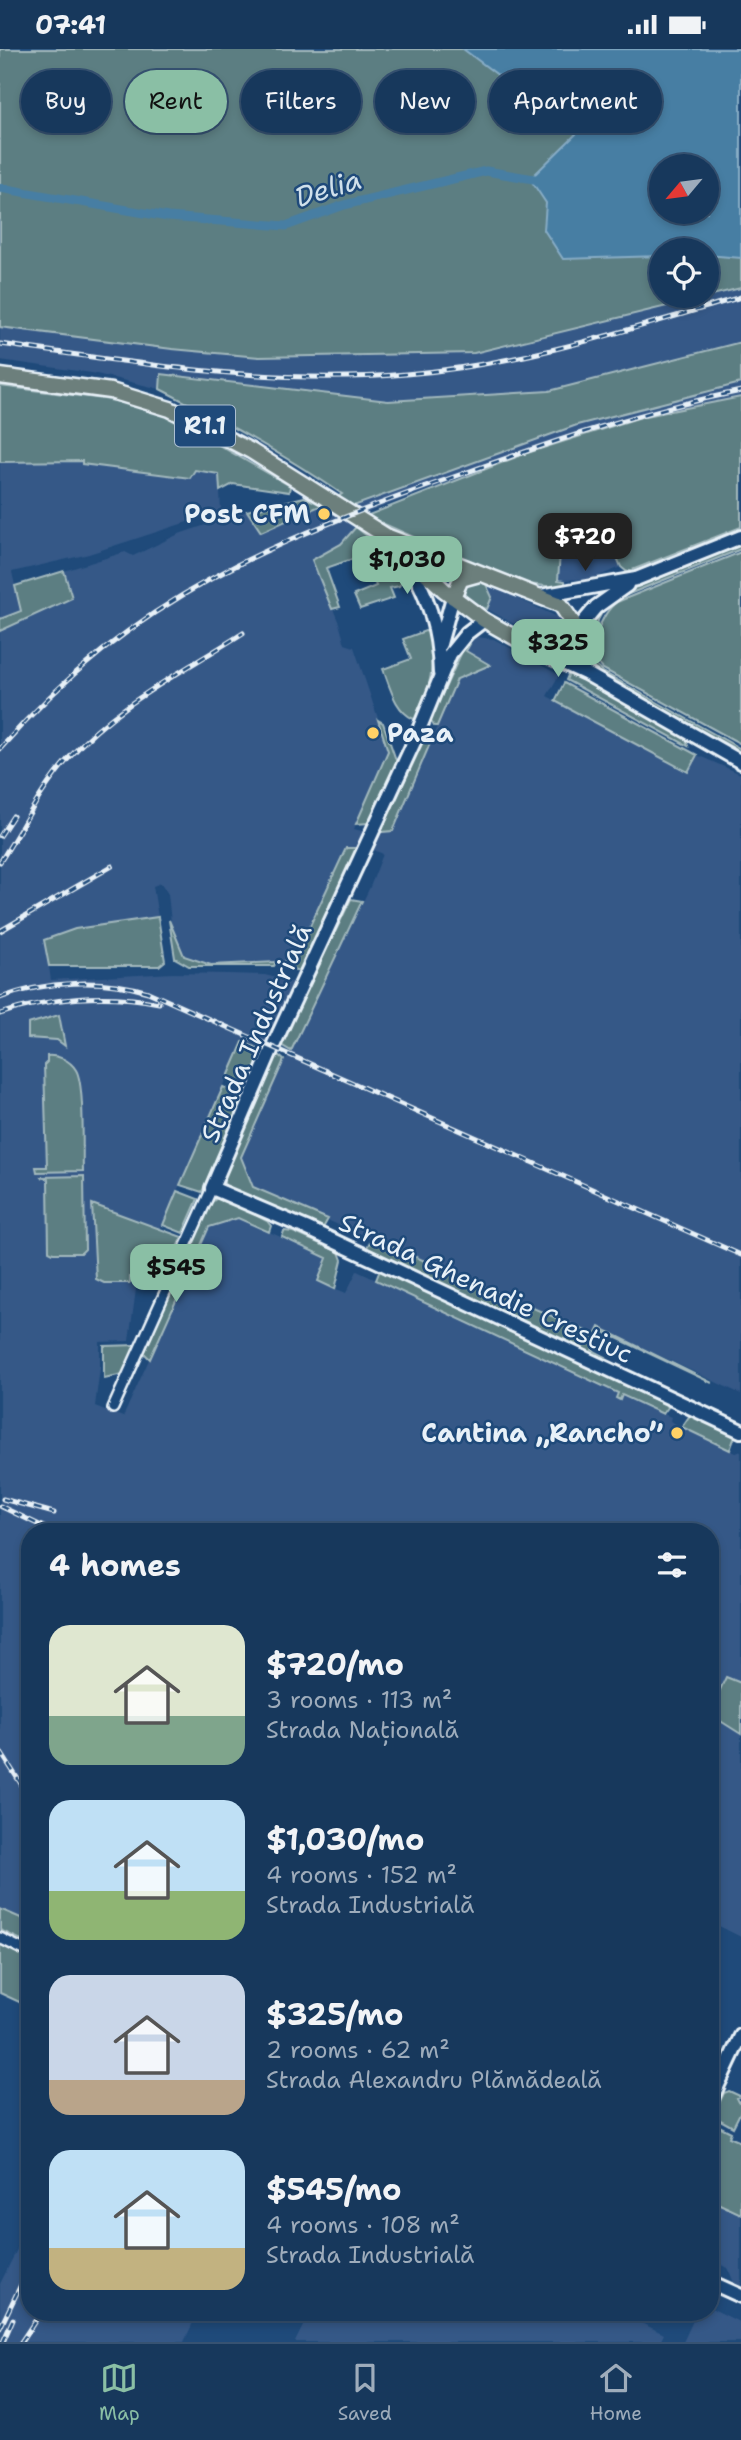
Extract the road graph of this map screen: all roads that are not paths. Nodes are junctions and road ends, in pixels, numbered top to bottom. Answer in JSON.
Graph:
{"nodes":[{"id":1,"x":0,"y":376,"type":"edge"},
{"id":2,"x":386,"y":536,"type":"junction"},
{"id":3,"x":741,"y":537,"type":"edge"},
{"id":4,"x":479,"y":574,"type":"junction"},
{"id":5,"x":636,"y":579,"type":"junction"},
{"id":6,"x":453,"y":597,"type":"junction"},
{"id":7,"x":537,"y":597,"type":"junction"},
{"id":8,"x":484,"y":620,"type":"junction"},
{"id":9,"x":573,"y":638,"type":"junction"},
{"id":10,"x":439,"y":649,"type":"junction"},
{"id":11,"x":544,"y":654,"type":"junction"},
{"id":12,"x":585,"y":673,"type":"junction"},
{"id":13,"x":440,"y":677,"type":"junction"},
{"id":14,"x":741,"y":762,"type":"edge"},
{"id":15,"x":212,"y":1188,"type":"junction"},
{"id":16,"x":113,"y":1408,"type":"dead end"},
{"id":17,"x":741,"y":1431,"type":"edge"},
{"id":18,"x":0,"y":1938,"type":"edge"},
{"id":19,"x":21,"y":1948,"type":"edge"},
{"id":20,"x":741,"y":2036,"type":"edge"},
{"id":21,"x":719,"y":2083,"type":"edge"},
{"id":22,"x":719,"y":2286,"type":"edge"},
{"id":23,"x":741,"y":2296,"type":"edge"}],
"edges":[{"from":1,"to":2,"type":"main road","number":"R1.1"},
{"from":2,"to":4,"type":"main road"},
{"from":2,"to":6,"type":"main road"},
{"from":2,"to":10,"type":"street","name":"Strada Industrială"},
{"from":3,"to":5,"type":"street"},
{"from":4,"to":6,"type":"main road"},
{"from":4,"to":7,"type":"main road"},
{"from":5,"to":7,"type":"street"},
{"from":5,"to":9,"type":"street"},
{"from":6,"to":8,"type":"main road"},
{"from":6,"to":10,"type":"street","name":"Strada Industrială"},
{"from":7,"to":9,"type":"main road"},
{"from":8,"to":11,"type":"main road"},
{"from":8,"to":13,"type":"street","name":"Strada Industrială"},
{"from":9,"to":11,"type":"main road"},
{"from":9,"to":12,"type":"street"},
{"from":10,"to":13,"type":"street","name":"Strada Industrială"},
{"from":11,"to":12,"type":"street"},
{"from":12,"to":14,"type":"street"},
{"from":13,"to":15,"type":"street","name":"Strada Industrială"},
{"from":15,"to":16,"type":"street","name":"Strada Industrială"},
{"from":15,"to":17,"type":"street","name":"Strada Ghenadie Crestiuc"},
{"from":18,"to":19,"type":"street"},
{"from":20,"to":21,"type":"street"},
{"from":22,"to":23,"type":"street"}]}
